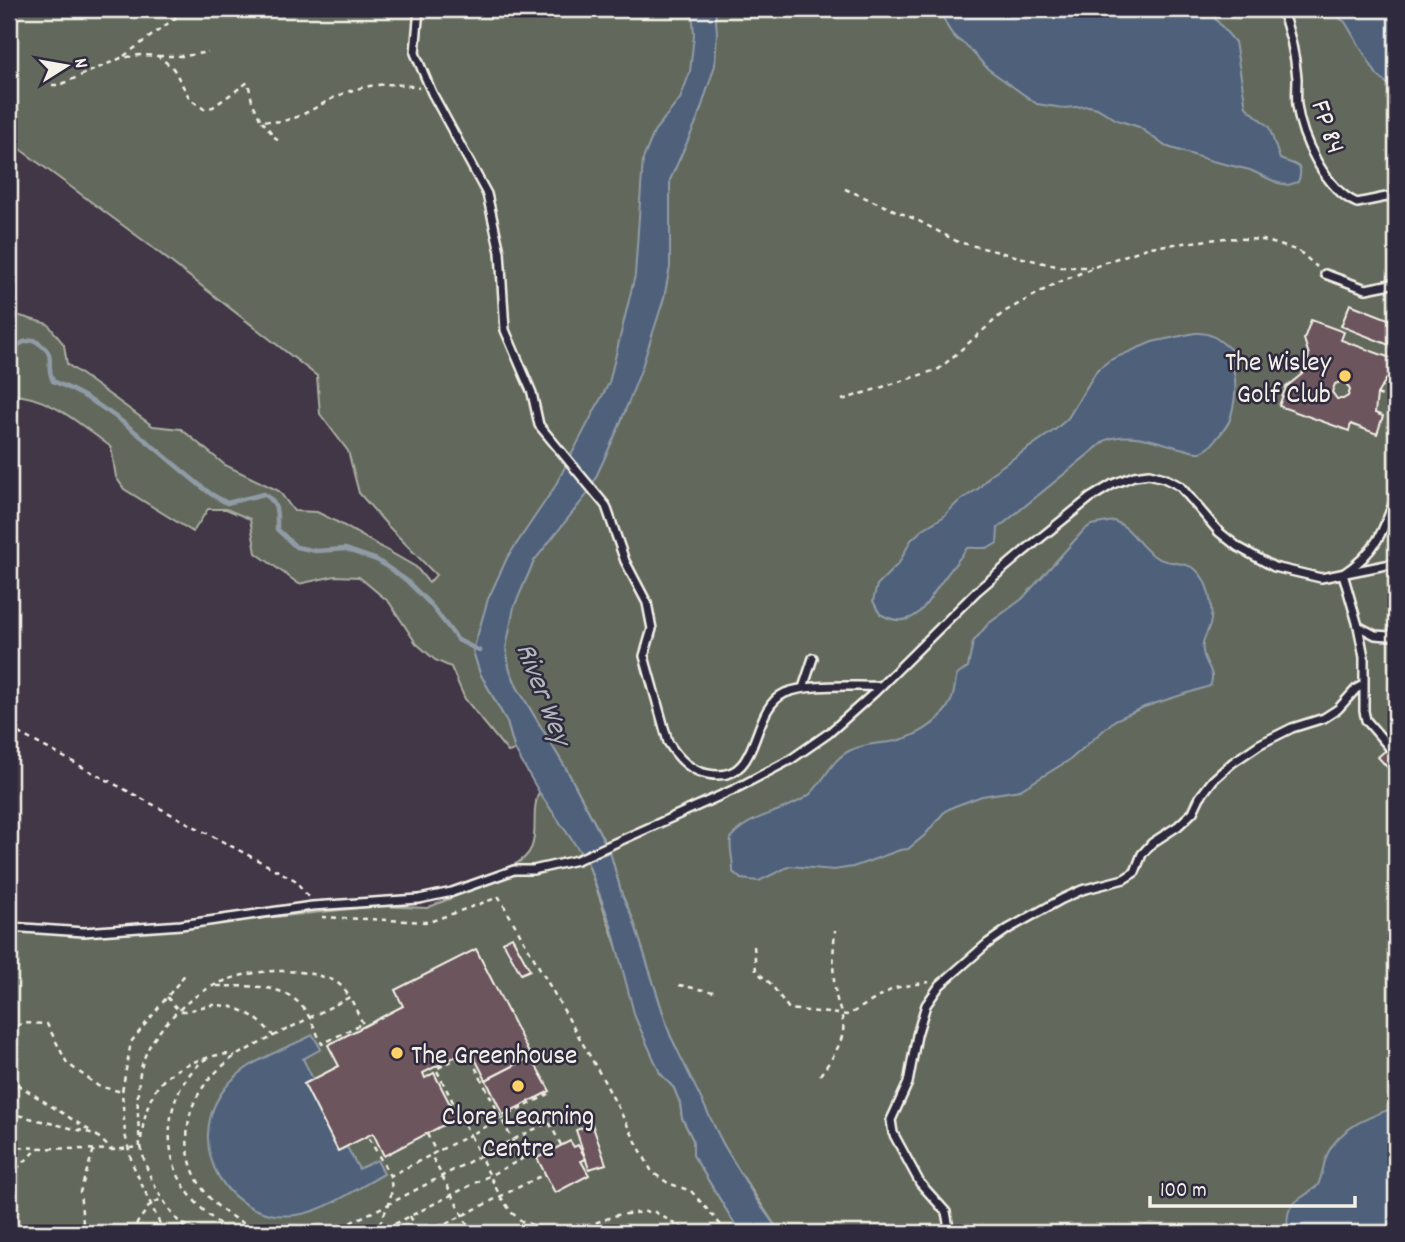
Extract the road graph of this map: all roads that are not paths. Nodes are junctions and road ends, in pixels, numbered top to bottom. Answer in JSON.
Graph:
{"nodes":[{"id":1,"x":419,"y":9,"type":"edge"},
{"id":2,"x":1282,"y":9,"type":"edge"},
{"id":3,"x":1396,"y":195,"type":"edge"},
{"id":4,"x":1325,"y":274,"type":"road end"},
{"id":5,"x":1396,"y":283,"type":"edge"},
{"id":6,"x":1396,"y":496,"type":"edge"},
{"id":7,"x":1396,"y":564,"type":"edge"},
{"id":8,"x":1343,"y":574,"type":"junction"},
{"id":9,"x":1358,"y":626,"type":"junction"},
{"id":10,"x":1396,"y":630,"type":"edge"},
{"id":11,"x":813,"y":658,"type":"dead end"},
{"id":12,"x":1363,"y":685,"type":"junction"},
{"id":13,"x":881,"y":686,"type":"junction"},
{"id":14,"x":803,"y":688,"type":"junction"},
{"id":15,"x":1396,"y":755,"type":"edge"},
{"id":16,"x":9,"y":927,"type":"edge"},
{"id":17,"x":950,"y":1233,"type":"edge"}],
"edges":[{"from":1,"to":14,"type":"lane"},
{"from":2,"to":3,"type":"lane","name":"FP 84"},
{"from":4,"to":5,"type":"lane"},
{"from":6,"to":8,"type":"lane"},
{"from":7,"to":8,"type":"lane"},
{"from":8,"to":9,"type":"lane"},
{"from":8,"to":13,"type":"lane"},
{"from":9,"to":10,"type":"lane"},
{"from":9,"to":12,"type":"lane"},
{"from":11,"to":14,"type":"lane"},
{"from":12,"to":15,"type":"lane"},
{"from":12,"to":17,"type":"lane"},
{"from":13,"to":14,"type":"lane"},
{"from":13,"to":16,"type":"lane"}]}
